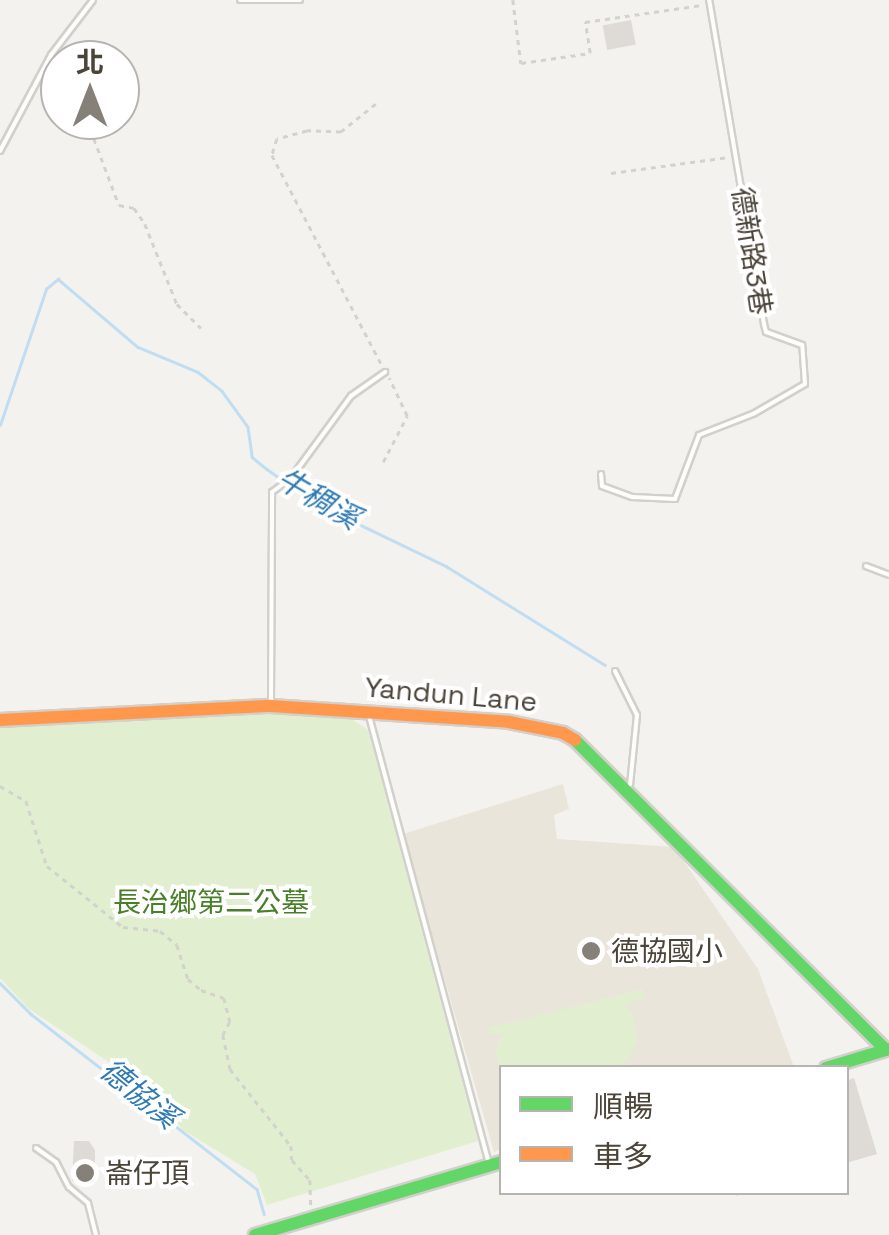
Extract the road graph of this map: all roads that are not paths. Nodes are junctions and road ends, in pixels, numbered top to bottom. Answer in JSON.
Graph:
{"nodes":[{"id":1,"x":92,"y":0,"type":"edge"},
{"id":2,"x":240,"y":0,"type":"edge"},
{"id":3,"x":300,"y":0,"type":"edge"},
{"id":4,"x":709,"y":2,"type":"edge"},
{"id":5,"x":1,"y":147,"type":"edge"},
{"id":6,"x":386,"y":372,"type":"road end"},
{"id":7,"x":601,"y":474,"type":"dead end"},
{"id":8,"x":866,"y":566,"type":"dead end"},
{"id":9,"x":889,"y":575,"type":"edge"},
{"id":10,"x":615,"y":671,"type":"dead end"},
{"id":11,"x":271,"y":706,"type":"junction"},
{"id":12,"x":367,"y":712,"type":"junction"},
{"id":13,"x":0,"y":720,"type":"edge"},
{"id":14,"x":628,"y":795,"type":"junction"},
{"id":15,"x":888,"y":1053,"type":"edge"},
{"id":16,"x":838,"y":1065,"type":"edge"},
{"id":17,"x":36,"y":1148,"type":"dead end"},
{"id":18,"x":495,"y":1164,"type":"edge"},
{"id":19,"x":266,"y":1234,"type":"edge"},
{"id":20,"x":96,"y":1235,"type":"edge"}],
"edges":[{"from":1,"to":5,"type":"lane"},
{"from":2,"to":3,"type":"lane"},
{"from":4,"to":7,"type":"lane","name":"德新路3巷"},
{"from":6,"to":11,"type":"lane"},
{"from":8,"to":9,"type":"lane"},
{"from":10,"to":14,"type":"lane"},
{"from":11,"to":12,"type":"street","name":"Yandun Lane"},
{"from":11,"to":13,"type":"street","name":"Yandun Lane"},
{"from":12,"to":14,"type":"street","name":"Yandun Lane"},
{"from":12,"to":18,"type":"lane"},
{"from":14,"to":15,"type":"street","name":"Yandun Lane"},
{"from":15,"to":16,"type":"street"},
{"from":17,"to":20,"type":"lane"},
{"from":18,"to":19,"type":"street"}]}
